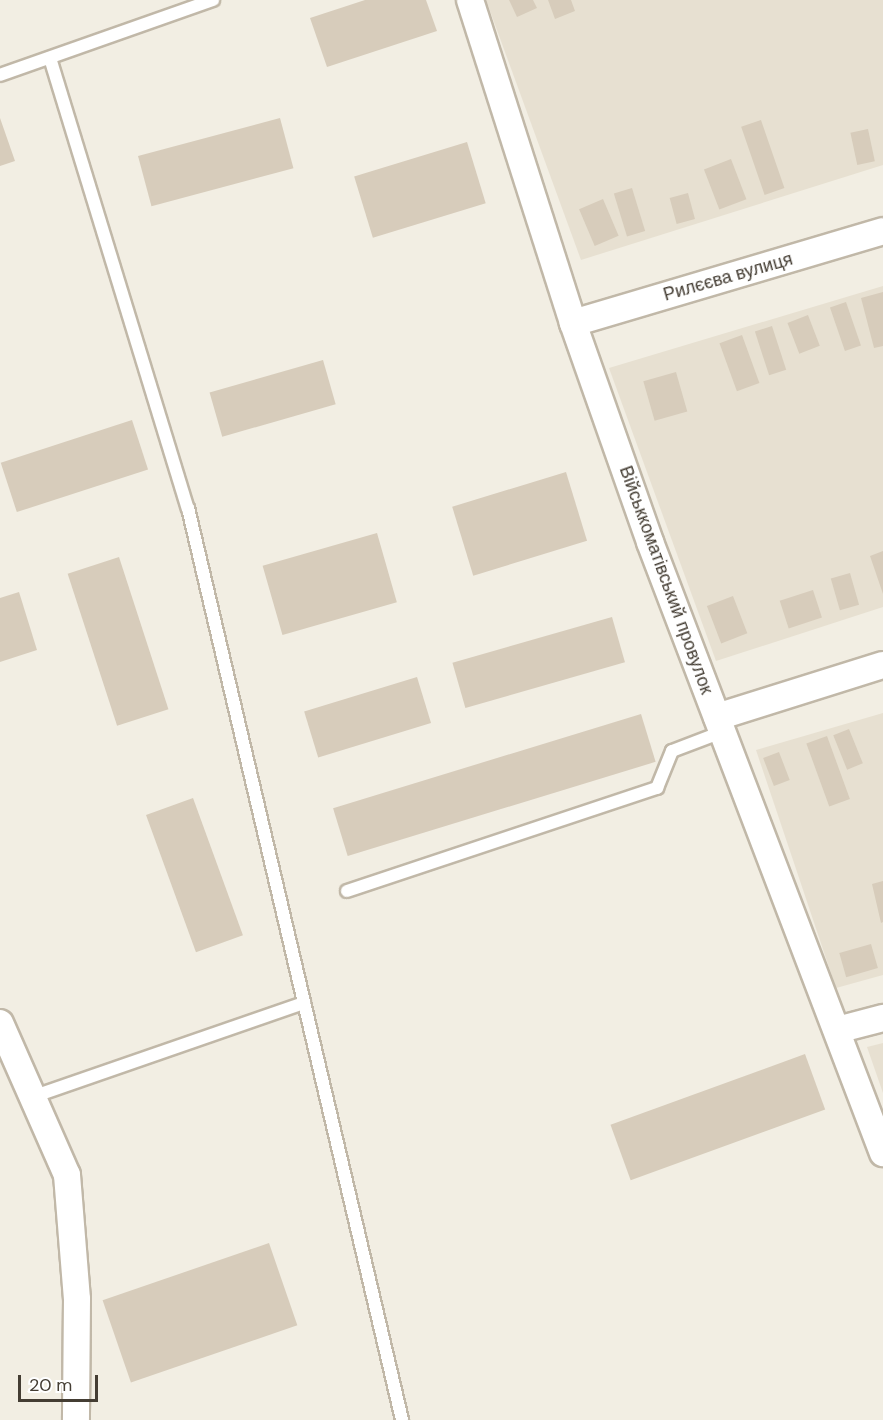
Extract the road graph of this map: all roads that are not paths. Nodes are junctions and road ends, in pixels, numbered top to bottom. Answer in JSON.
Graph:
{"nodes":[{"id":1,"x":213,"y":0,"type":"edge"},
{"id":2,"x":470,"y":0,"type":"edge"},
{"id":3,"x":50,"y":58,"type":"junction"},
{"id":4,"x":0,"y":75,"type":"edge"},
{"id":5,"x":883,"y":231,"type":"edge"},
{"id":6,"x":573,"y":322,"type":"junction"},
{"id":7,"x":883,"y":665,"type":"edge"},
{"id":8,"x":720,"y":724,"type":"junction"},
{"id":9,"x":347,"y":891,"type":"dead end"},
{"id":10,"x":304,"y":1003,"type":"junction"},
{"id":11,"x":883,"y":1018,"type":"edge"},
{"id":12,"x":0,"y":1023,"type":"edge"},
{"id":13,"x":837,"y":1030,"type":"junction"},
{"id":14,"x":32,"y":1097,"type":"junction"},
{"id":15,"x":883,"y":1153,"type":"edge"},
{"id":16,"x":76,"y":1420,"type":"edge"},
{"id":17,"x":402,"y":1420,"type":"edge"}],
"edges":[{"from":1,"to":3,"type":"lane"},
{"from":2,"to":6,"type":"street","name":"Військкоматівський провулок"},
{"from":3,"to":4,"type":"lane"},
{"from":3,"to":10,"type":"lane"},
{"from":5,"to":6,"type":"street","name":"Рилєєва вулиця"},
{"from":6,"to":8,"type":"street","name":"Військкоматівський провулок"},
{"from":7,"to":8,"type":"street"},
{"from":8,"to":9,"type":"lane"},
{"from":8,"to":13,"type":"street","name":"Військкоматівський провулок"},
{"from":10,"to":14,"type":"lane"},
{"from":10,"to":17,"type":"lane"},
{"from":11,"to":13,"type":"street"},
{"from":12,"to":14,"type":"street"},
{"from":13,"to":15,"type":"street","name":"Військкоматівський провулок"},
{"from":14,"to":16,"type":"street"}]}
